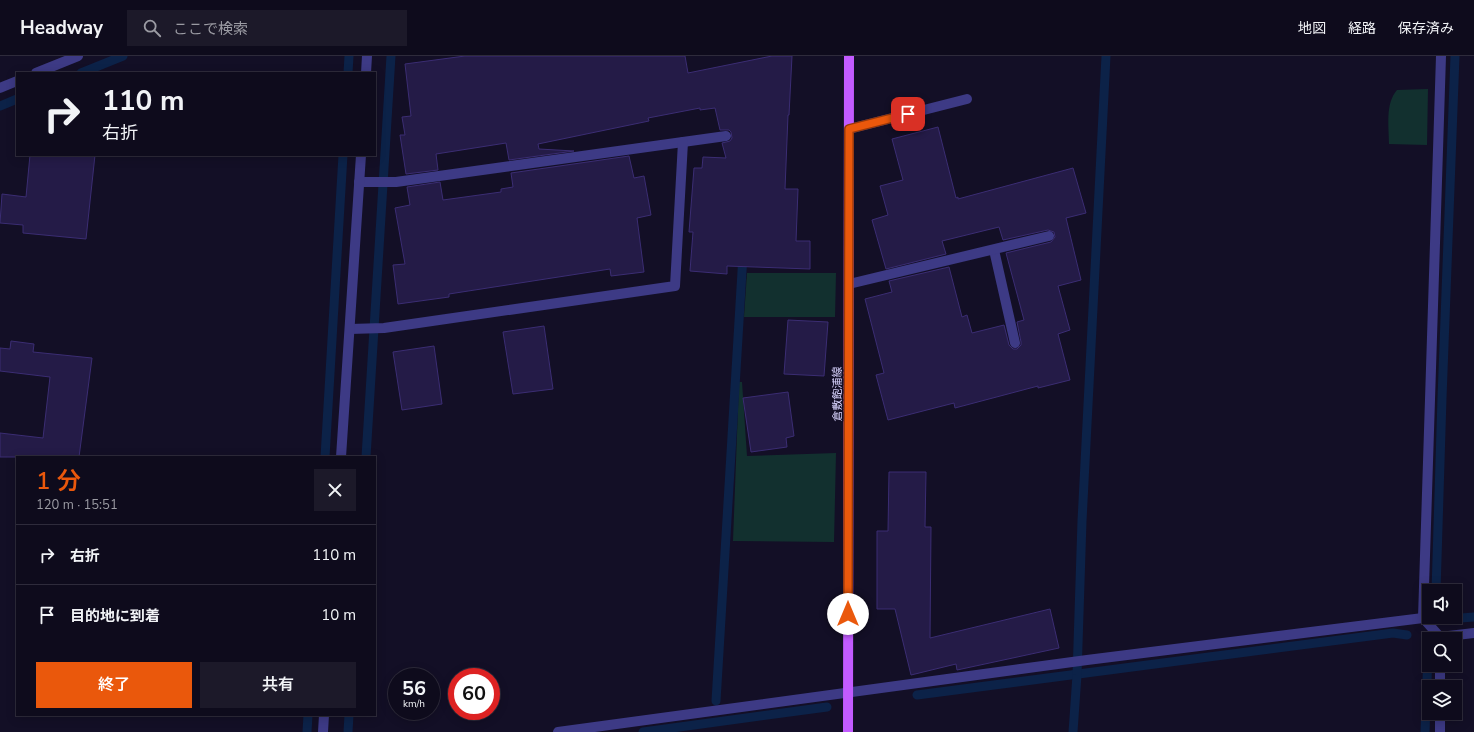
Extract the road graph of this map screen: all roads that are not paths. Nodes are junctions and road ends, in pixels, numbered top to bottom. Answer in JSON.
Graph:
{"nodes":[{"id":1,"x":78,"y":56,"type":"edge"},
{"id":2,"x":367,"y":56,"type":"edge"},
{"id":3,"x":849,"y":56,"type":"edge"},
{"id":4,"x":1441,"y":56,"type":"edge"},
{"id":5,"x":38,"y":72,"type":"edge"},
{"id":6,"x":366,"y":72,"type":"edge"},
{"id":7,"x":16,"y":81,"type":"edge"},
{"id":8,"x":0,"y":88,"type":"edge"},
{"id":9,"x":967,"y":99,"type":"dead end"},
{"id":10,"x":849,"y":129,"type":"junction"},
{"id":11,"x":726,"y":136,"type":"dead end"},
{"id":12,"x":684,"y":142,"type":"junction"},
{"id":13,"x":361,"y":156,"type":"edge"},
{"id":14,"x":359,"y":182,"type":"junction"},
{"id":15,"x":1049,"y":236,"type":"dead end"},
{"id":16,"x":994,"y":250,"type":"junction"},
{"id":17,"x":849,"y":284,"type":"junction"},
{"id":18,"x":350,"y":329,"type":"junction"},
{"id":19,"x":1015,"y":344,"type":"dead end"},
{"id":20,"x":341,"y":456,"type":"edge"},
{"id":21,"x":1424,"y":584,"type":"edge"},
{"id":22,"x":1422,"y":618,"type":"edge"},
{"id":23,"x":1428,"y":624,"type":"edge"},
{"id":24,"x":1435,"y":632,"type":"edge"},
{"id":25,"x":1474,"y":633,"type":"edge"},
{"id":26,"x":1462,"y":635,"type":"edge"},
{"id":27,"x":848,"y":693,"type":"junction"},
{"id":28,"x":324,"y":716,"type":"edge"},
{"id":29,"x":1440,"y":720,"type":"edge"},
{"id":30,"x":323,"y":732,"type":"edge"},
{"id":31,"x":558,"y":732,"type":"edge"},
{"id":32,"x":848,"y":732,"type":"edge"},
{"id":33,"x":1440,"y":732,"type":"edge"}],
"edges":[{"from":1,"to":5,"type":"street"},
{"from":2,"to":6,"type":"street"},
{"from":3,"to":10,"type":"main road","name":"倉敷飽浦線"},
{"from":4,"to":21,"type":"street"},
{"from":7,"to":8,"type":"street"},
{"from":9,"to":10,"type":"street"},
{"from":10,"to":17,"type":"main road","name":"倉敷飽浦線"},
{"from":11,"to":12,"type":"street"},
{"from":12,"to":14,"type":"street"},
{"from":12,"to":18,"type":"street"},
{"from":13,"to":14,"type":"street"},
{"from":14,"to":18,"type":"street"},
{"from":15,"to":16,"type":"street"},
{"from":16,"to":17,"type":"street"},
{"from":16,"to":19,"type":"street"},
{"from":17,"to":27,"type":"main road","name":"倉敷飽浦線"},
{"from":18,"to":20,"type":"street"},
{"from":22,"to":27,"type":"street"},
{"from":23,"to":24,"type":"street"},
{"from":25,"to":26,"type":"street"},
{"from":27,"to":31,"type":"street"},
{"from":27,"to":32,"type":"main road","name":"倉敷飽浦線"},
{"from":28,"to":30,"type":"street"},
{"from":29,"to":33,"type":"street"}]}
